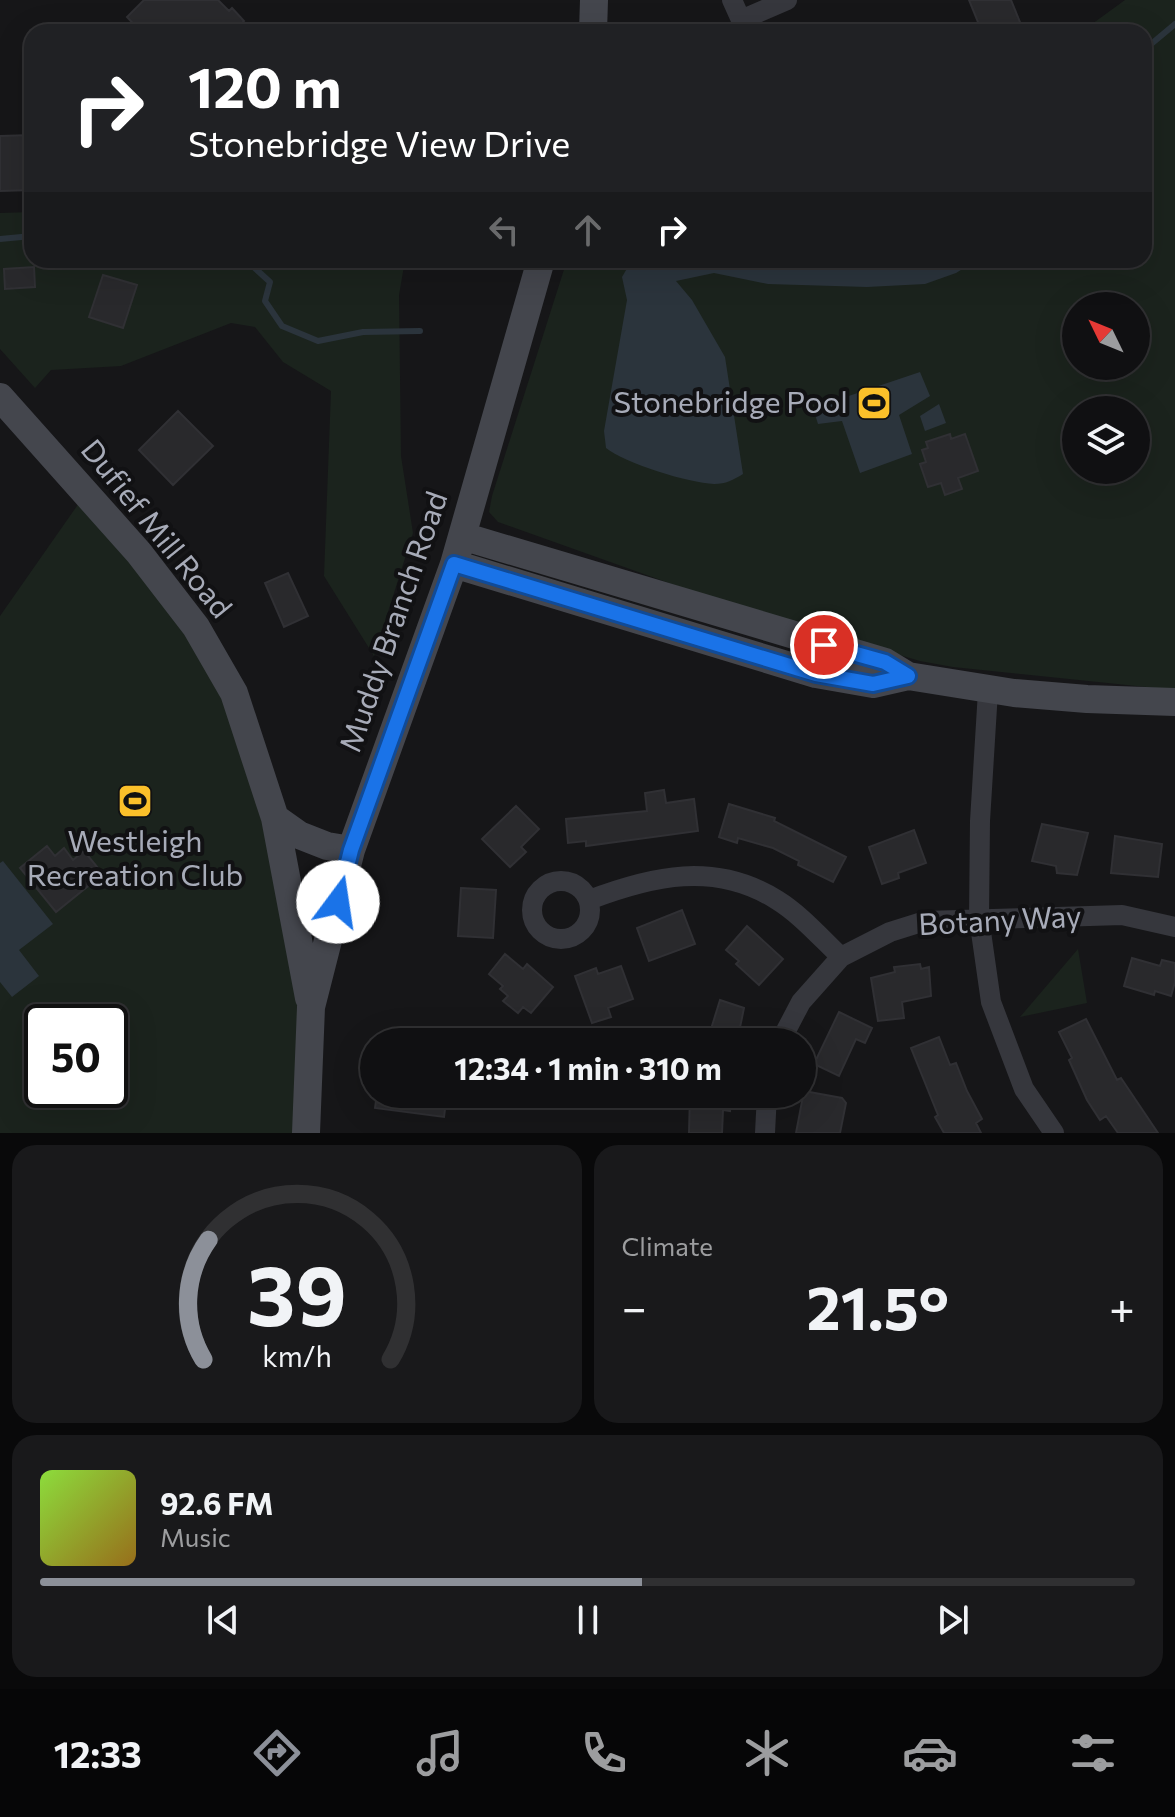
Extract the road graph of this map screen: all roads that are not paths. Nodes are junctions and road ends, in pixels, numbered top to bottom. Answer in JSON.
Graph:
{"nodes":[{"id":1,"x":594,"y":0,"type":"edge"},
{"id":2,"x":732,"y":0,"type":"edge"},
{"id":3,"x":787,"y":0,"type":"edge"},
{"id":4,"x":593,"y":24,"type":"edge"},
{"id":5,"x":539,"y":268,"type":"edge"},
{"id":6,"x":0,"y":397,"type":"edge"},
{"id":7,"x":462,"y":536,"type":"junction"},
{"id":8,"x":454,"y":564,"type":"junction"},
{"id":9,"x":908,"y":676,"type":"junction"},
{"id":10,"x":988,"y":691,"type":"junction"},
{"id":11,"x":1175,"y":702,"type":"edge"},
{"id":12,"x":275,"y":818,"type":"junction"},
{"id":13,"x":351,"y":850,"type":"junction"},
{"id":14,"x":589,"y":900,"type":"dead end"},
{"id":15,"x":979,"y":918,"type":"junction"},
{"id":16,"x":1175,"y":927,"type":"edge"},
{"id":17,"x":841,"y":957,"type":"junction"},
{"id":18,"x":311,"y":1007,"type":"junction"},
{"id":19,"x":787,"y":1028,"type":"edge"},
{"id":20,"x":766,"y":1108,"type":"edge"},
{"id":21,"x":306,"y":1133,"type":"edge"},
{"id":22,"x":765,"y":1133,"type":"edge"},
{"id":23,"x":1054,"y":1133,"type":"edge"}],
"edges":[{"from":1,"to":4,"type":"street"},
{"from":2,"to":3,"type":"street"},
{"from":5,"to":7,"type":"street","name":"Muddy Branch Road"},
{"from":6,"to":12,"type":"street","name":"Dufief Mill Road"},
{"from":7,"to":8,"type":"street","name":"Muddy Branch Road"},
{"from":7,"to":9,"type":"street"},
{"from":8,"to":9,"type":"street"},
{"from":8,"to":13,"type":"street","name":"Muddy Branch Road"},
{"from":9,"to":10,"type":"street"},
{"from":10,"to":11,"type":"street"},
{"from":10,"to":15,"type":"street"},
{"from":12,"to":13,"type":"street"},
{"from":12,"to":18,"type":"street","name":"Dufief Mill Road"},
{"from":13,"to":18,"type":"street","name":"Muddy Branch Road"},
{"from":14,"to":17,"type":"street"},
{"from":15,"to":16,"type":"street","name":"Botany Way"},
{"from":15,"to":17,"type":"street","name":"Botany Way"},
{"from":15,"to":23,"type":"street"},
{"from":17,"to":19,"type":"street","name":"Botany Way"},
{"from":18,"to":21,"type":"street"},
{"from":20,"to":22,"type":"street"}]}
